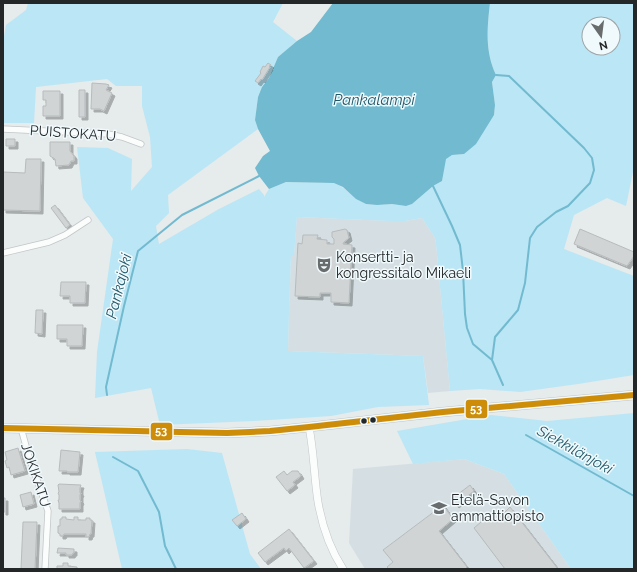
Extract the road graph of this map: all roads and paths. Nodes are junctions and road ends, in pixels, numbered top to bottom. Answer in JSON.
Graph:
{"nodes":[{"id":1,"x":3,"y":129,"type":"edge"},
{"id":2,"x":141,"y":144,"type":"dead end"},
{"id":3,"x":88,"y":220,"type":"dead end"},
{"id":4,"x":3,"y":253,"type":"edge"},
{"id":5,"x":634,"y":395,"type":"edge"},
{"id":6,"x":309,"y":427,"type":"junction"},
{"id":7,"x":3,"y":428,"type":"edge"},
{"id":8,"x":22,"y":428,"type":"junction"},
{"id":9,"x":45,"y":569,"type":"edge"},
{"id":10,"x":343,"y":569,"type":"edge"}],
"edges":[{"from":1,"to":2,"type":"street","name":"PUISTOKATU"},
{"from":3,"to":4,"type":"street"},
{"from":5,"to":6,"type":"main road"},
{"from":6,"to":8,"type":"main road"},
{"from":6,"to":10,"type":"street"},
{"from":7,"to":8,"type":"main road"},
{"from":8,"to":9,"type":"street","name":"JOKIKATU"}]}
